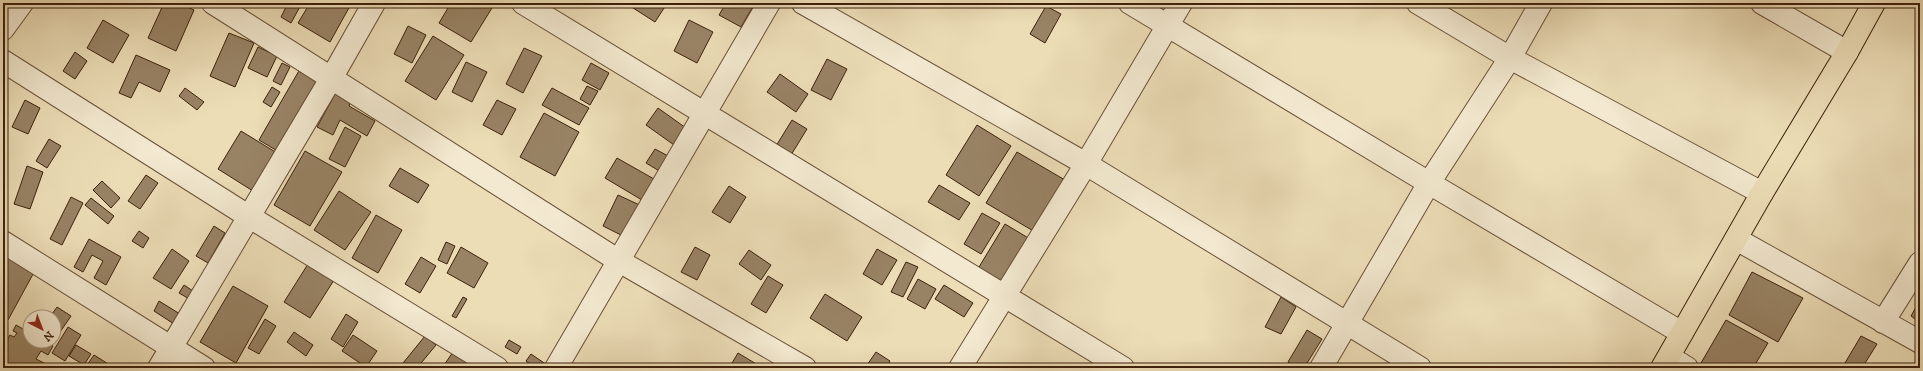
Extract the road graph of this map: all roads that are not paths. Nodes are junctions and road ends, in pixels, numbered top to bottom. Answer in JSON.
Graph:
{"nodes":[{"id":1,"x":22,"y":3,"type":"edge"},
{"id":2,"x":213,"y":3,"type":"edge"},
{"id":3,"x":374,"y":3,"type":"edge"},
{"id":4,"x":523,"y":3,"type":"edge"},
{"id":5,"x":769,"y":3,"type":"edge"},
{"id":6,"x":803,"y":3,"type":"edge"},
{"id":7,"x":1130,"y":3,"type":"edge"},
{"id":8,"x":1181,"y":3,"type":"edge"},
{"id":9,"x":1418,"y":3,"type":"edge"},
{"id":10,"x":1541,"y":3,"type":"edge"},
{"id":11,"x":1762,"y":3,"type":"edge"},
{"id":12,"x":1874,"y":3,"type":"edge"},
{"id":13,"x":1168,"y":26,"type":"junction"},
{"id":14,"x":3,"y":29,"type":"edge"},
{"id":15,"x":1847,"y":52,"type":"junction"},
{"id":16,"x":1510,"y":58,"type":"junction"},
{"id":17,"x":3,"y":61,"type":"edge"},
{"id":18,"x":332,"y":77,"type":"junction"},
{"id":19,"x":703,"y":113,"type":"junction"},
{"id":20,"x":1086,"y":164,"type":"junction"},
{"id":21,"x":1429,"y":183,"type":"junction"},
{"id":22,"x":1762,"y":193,"type":"junction"},
{"id":23,"x":248,"y":216,"type":"junction"},
{"id":24,"x":1736,"y":239,"type":"junction"},
{"id":25,"x":3,"y":242,"type":"edge"},
{"id":26,"x":619,"y":261,"type":"junction"},
{"id":27,"x":1920,"y":263,"type":"edge"},
{"id":28,"x":1004,"y":296,"type":"junction"},
{"id":29,"x":1883,"y":322,"type":"junction"},
{"id":30,"x":1348,"y":324,"type":"junction"},
{"id":31,"x":1682,"y":333,"type":"junction"},
{"id":32,"x":1920,"y":342,"type":"edge"},
{"id":33,"x":171,"y":347,"type":"junction"},
{"id":34,"x":1665,"y":362,"type":"edge"},
{"id":35,"x":159,"y":368,"type":"edge"},
{"id":36,"x":204,"y":368,"type":"edge"},
{"id":37,"x":497,"y":368,"type":"edge"},
{"id":38,"x":556,"y":368,"type":"edge"},
{"id":39,"x":805,"y":368,"type":"edge"},
{"id":40,"x":960,"y":368,"type":"edge"},
{"id":41,"x":1123,"y":368,"type":"edge"},
{"id":42,"x":1321,"y":368,"type":"edge"},
{"id":43,"x":1420,"y":368,"type":"edge"},
{"id":44,"x":1687,"y":368,"type":"edge"}],
"edges":[{"from":1,"to":14,"type":"street"},
{"from":2,"to":18,"type":"street"},
{"from":3,"to":18,"type":"street"},
{"from":4,"to":19,"type":"street"},
{"from":5,"to":19,"type":"street"},
{"from":6,"to":20,"type":"street"},
{"from":7,"to":13,"type":"street"},
{"from":8,"to":13,"type":"street"},
{"from":9,"to":16,"type":"street"},
{"from":10,"to":16,"type":"street"},
{"from":11,"to":15,"type":"street"},
{"from":12,"to":15,"type":"main road"},
{"from":13,"to":20,"type":"street"},
{"from":13,"to":21,"type":"street"},
{"from":15,"to":22,"type":"main road"},
{"from":16,"to":21,"type":"street"},
{"from":16,"to":22,"type":"street"},
{"from":17,"to":23,"type":"street"},
{"from":18,"to":23,"type":"street"},
{"from":18,"to":26,"type":"street"},
{"from":19,"to":26,"type":"street"},
{"from":19,"to":28,"type":"street"},
{"from":20,"to":28,"type":"street"},
{"from":20,"to":30,"type":"street"},
{"from":21,"to":30,"type":"street"},
{"from":21,"to":31,"type":"street"},
{"from":22,"to":24,"type":"main road"},
{"from":23,"to":33,"type":"street"},
{"from":23,"to":37,"type":"street"},
{"from":24,"to":29,"type":"street"},
{"from":24,"to":31,"type":"main road"},
{"from":25,"to":33,"type":"street"},
{"from":26,"to":38,"type":"street"},
{"from":26,"to":39,"type":"street"},
{"from":27,"to":29,"type":"street"},
{"from":28,"to":40,"type":"street"},
{"from":28,"to":41,"type":"street"},
{"from":29,"to":32,"type":"street"},
{"from":30,"to":42,"type":"street"},
{"from":30,"to":43,"type":"street"},
{"from":31,"to":34,"type":"main road"},
{"from":33,"to":35,"type":"street"},
{"from":33,"to":36,"type":"street"},
{"from":34,"to":44,"type":"street"}]}
